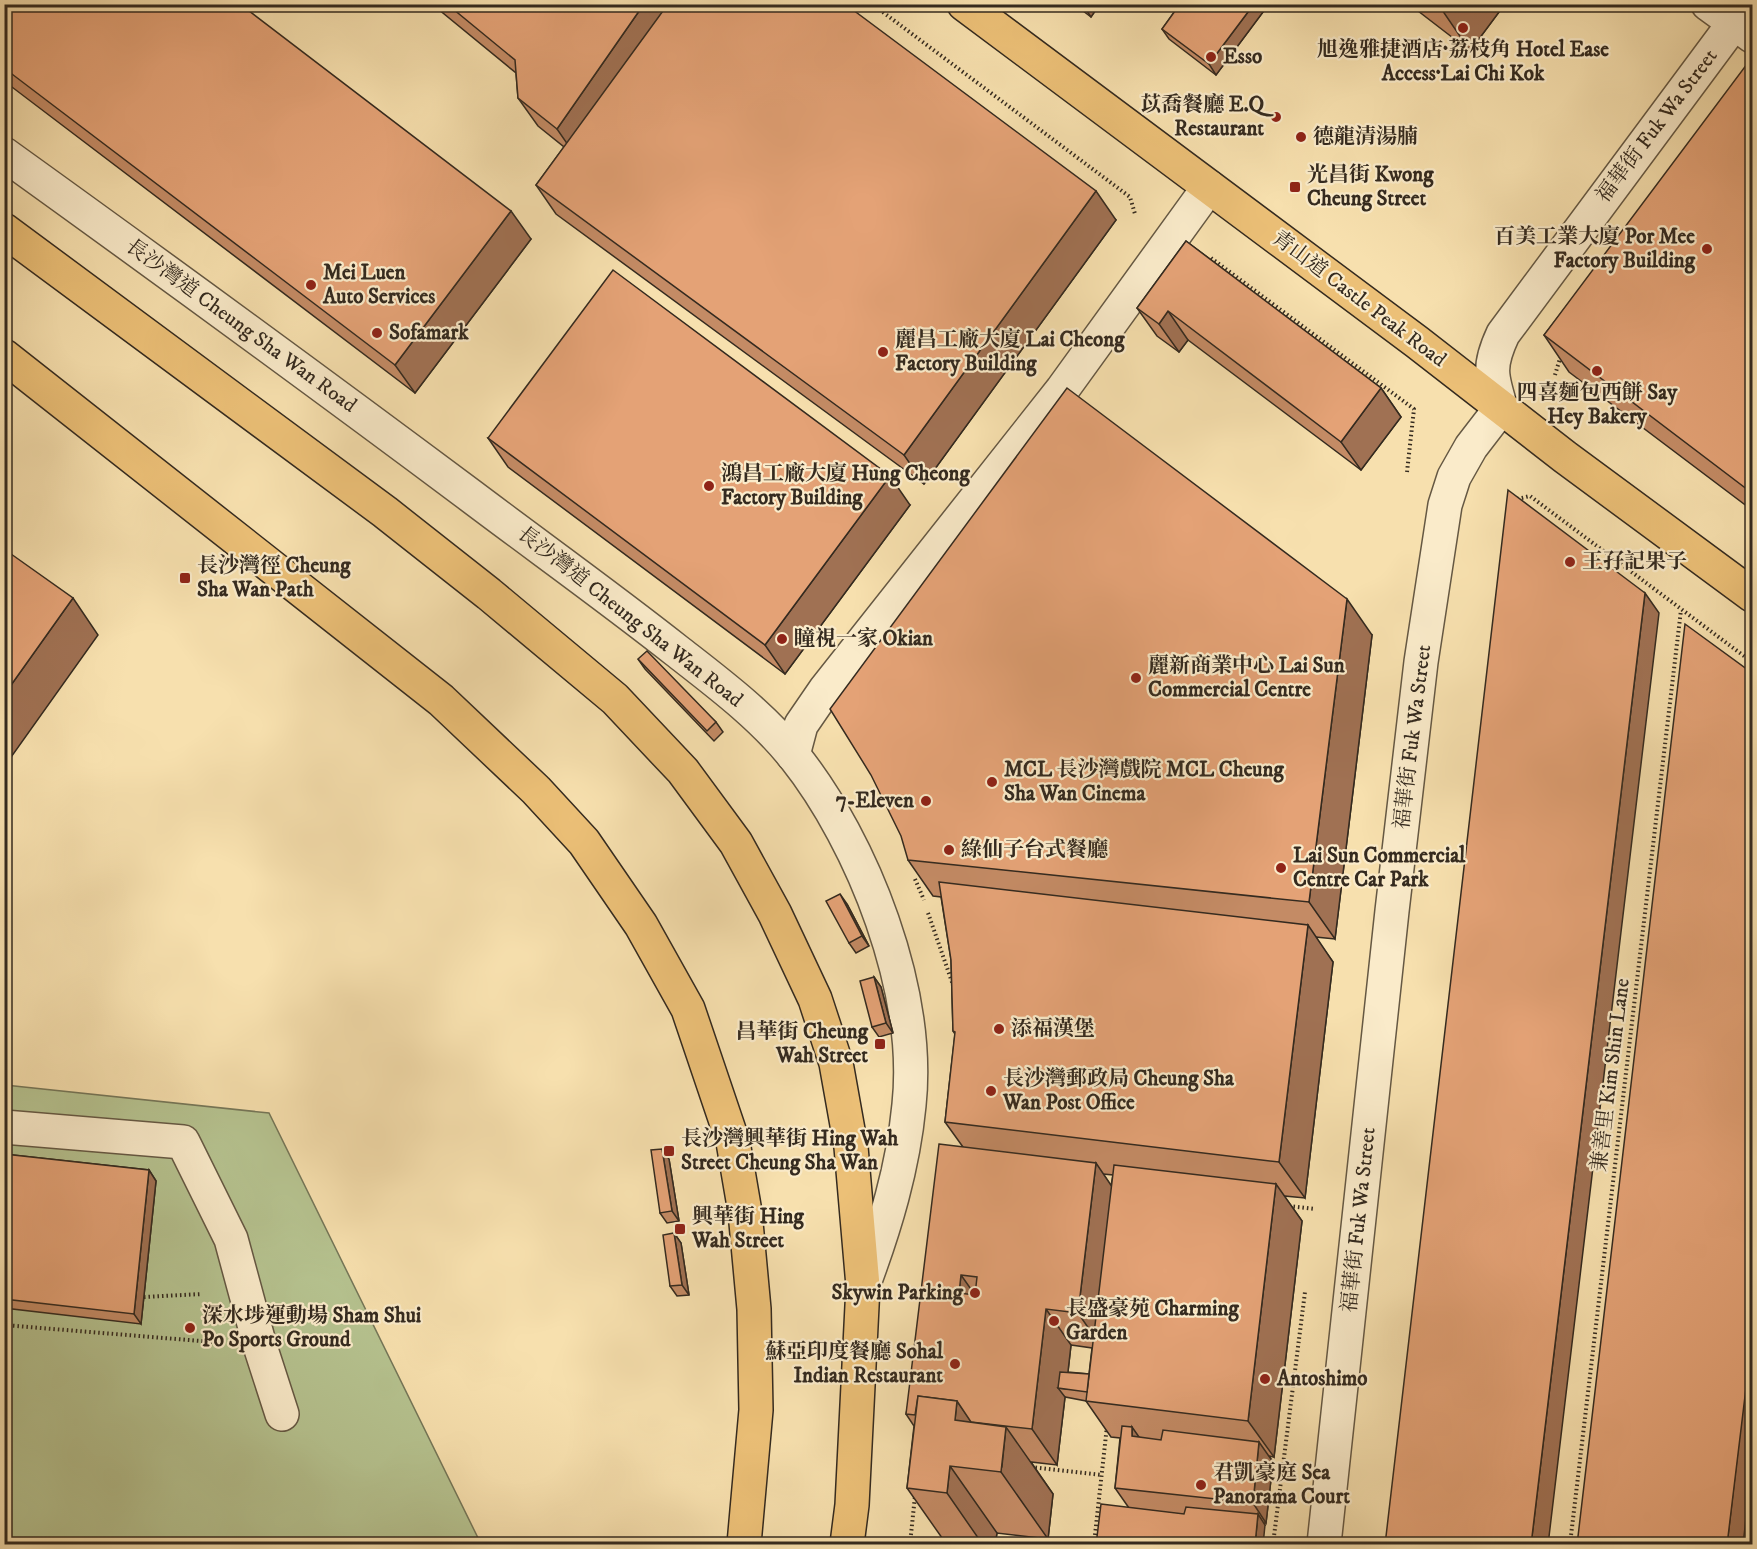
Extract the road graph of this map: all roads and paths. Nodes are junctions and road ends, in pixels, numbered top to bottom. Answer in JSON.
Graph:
{"nodes":[{"id":1,"x":872,"y":4,"type":"edge"},
{"id":2,"x":964,"y":4,"type":"edge"},
{"id":3,"x":1732,"y":21,"type":"edge"},
{"id":4,"x":4,"y":154,"type":"edge"},
{"id":5,"x":1209,"y":187,"type":"junction"},
{"id":6,"x":1136,"y":220,"type":"dead end"},
{"id":7,"x":4,"y":230,"type":"edge"},
{"id":8,"x":1210,"y":258,"type":"edge"},
{"id":9,"x":1563,"y":349,"type":"edge"},
{"id":10,"x":4,"y":356,"type":"edge"},
{"id":11,"x":1555,"y":375,"type":"edge"},
{"id":12,"x":1501,"y":408,"type":"junction"},
{"id":13,"x":1406,"y":480,"type":"dead end"},
{"id":14,"x":1507,"y":505,"type":"edge"},
{"id":15,"x":1752,"y":595,"type":"edge"},
{"id":16,"x":1682,"y":609,"type":"junction"},
{"id":17,"x":1752,"y":662,"type":"edge"},
{"id":18,"x":793,"y":755,"type":"junction"},
{"id":19,"x":4,"y":1127,"type":"edge"},
{"id":20,"x":1281,"y":1205,"type":"edge"},
{"id":21,"x":1315,"y":1209,"type":"dead end"},
{"id":22,"x":863,"y":1286,"type":"junction"},
{"id":23,"x":245,"y":1293,"type":"junction"},
{"id":24,"x":144,"y":1297,"type":"dead end"},
{"id":25,"x":4,"y":1325,"type":"edge"},
{"id":26,"x":260,"y":1346,"type":"junction"},
{"id":27,"x":282,"y":1414,"type":"dead end"},
{"id":28,"x":1108,"y":1417,"type":"edge"},
{"id":29,"x":1022,"y":1466,"type":"edge"},
{"id":30,"x":1101,"y":1475,"type":"junction"},
{"id":31,"x":744,"y":1545,"type":"edge"},
{"id":32,"x":847,"y":1545,"type":"edge"},
{"id":33,"x":1094,"y":1545,"type":"edge"},
{"id":34,"x":1324,"y":1545,"type":"edge"},
{"id":35,"x":1570,"y":1545,"type":"edge"}],
"edges":[{"from":1,"to":6,"type":"path"},
{"from":2,"to":5,"type":"main road","name":"青山道 Castle Peak Road"},
{"from":3,"to":12,"type":"street","name":"福華街 Fuk Wa Street"},
{"from":4,"to":18,"type":"street","name":"長沙灣道 Cheung Sha Wan Road"},
{"from":5,"to":12,"type":"main road","name":"青山道 Castle Peak Road"},
{"from":5,"to":18,"type":"street"},
{"from":7,"to":22,"type":"main road","name":"長沙灣道 Cheung Sha Wan Road"},
{"from":8,"to":13,"type":"path"},
{"from":9,"to":11,"type":"path"},
{"from":10,"to":31,"type":"main road"},
{"from":12,"to":15,"type":"main road","name":"青山道 Castle Peak Road"},
{"from":12,"to":34,"type":"street","name":"福華街 Fuk Wa Street"},
{"from":14,"to":16,"type":"path"},
{"from":16,"to":17,"type":"path"},
{"from":16,"to":35,"type":"path","name":"兼善里 Kim Shin Lane"},
{"from":18,"to":22,"type":"street","name":"長沙灣道 Cheung Sha Wan Road"},
{"from":19,"to":23,"type":"street"},
{"from":20,"to":21,"type":"path"},
{"from":22,"to":32,"type":"main road","name":"長沙灣道 Cheung Sha Wan Road"},
{"from":23,"to":24,"type":"path"},
{"from":23,"to":26,"type":"street"},
{"from":25,"to":26,"type":"path"},
{"from":26,"to":27,"type":"street"},
{"from":28,"to":30,"type":"path"},
{"from":29,"to":30,"type":"path"},
{"from":30,"to":33,"type":"path"}]}
